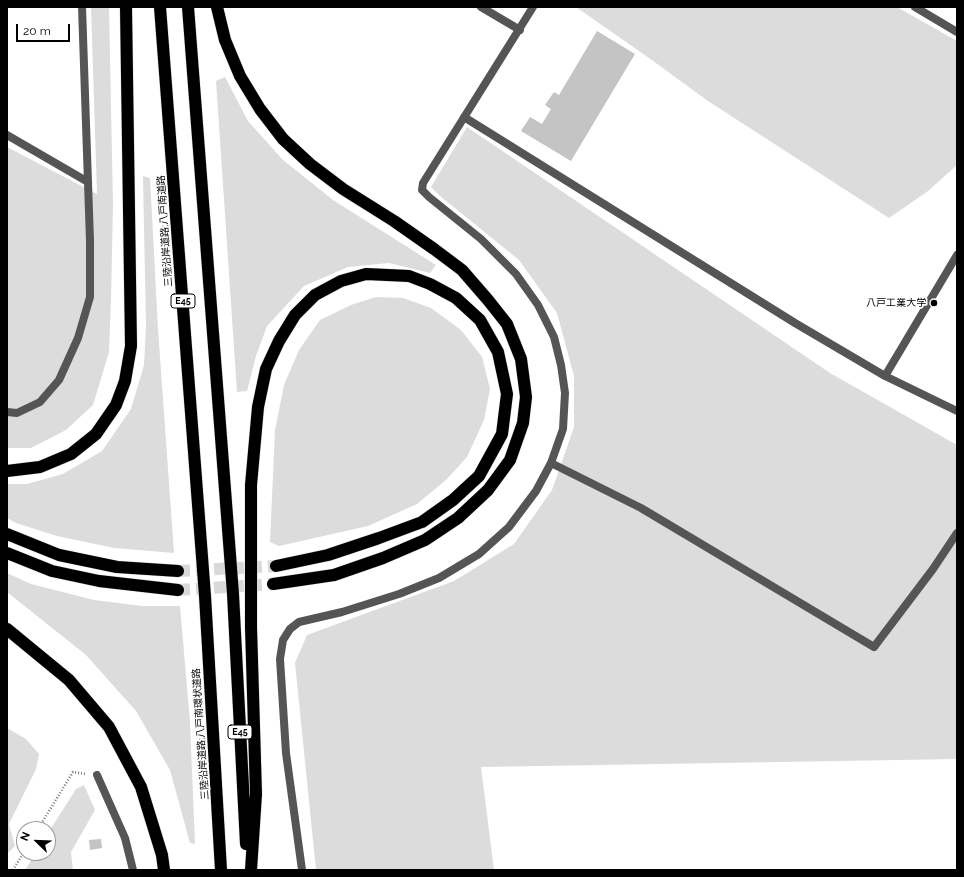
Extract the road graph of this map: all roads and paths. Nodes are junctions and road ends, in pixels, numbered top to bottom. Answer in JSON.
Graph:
{"nodes":[{"id":1,"x":82,"y":7,"type":"edge"},
{"id":2,"x":126,"y":7,"type":"edge"},
{"id":3,"x":160,"y":7,"type":"edge"},
{"id":4,"x":188,"y":7,"type":"edge"},
{"id":5,"x":217,"y":7,"type":"edge"},
{"id":6,"x":481,"y":7,"type":"edge"},
{"id":7,"x":534,"y":7,"type":"edge"},
{"id":8,"x":915,"y":7,"type":"edge"},
{"id":9,"x":520,"y":30,"type":"junction"},
{"id":10,"x":957,"y":32,"type":"edge"},
{"id":11,"x":464,"y":117,"type":"junction"},
{"id":12,"x":7,"y":134,"type":"edge"},
{"id":13,"x":88,"y":182,"type":"junction"},
{"id":14,"x":957,"y":255,"type":"edge"},
{"id":15,"x":885,"y":376,"type":"junction"},
{"id":16,"x":957,"y":411,"type":"edge"},
{"id":17,"x":7,"y":412,"type":"edge"},
{"id":18,"x":551,"y":463,"type":"junction"},
{"id":19,"x":7,"y":471,"type":"edge"},
{"id":20,"x":957,"y":533,"type":"edge"},
{"id":21,"x":7,"y":534,"type":"edge"},
{"id":22,"x":7,"y":553,"type":"edge"},
{"id":23,"x":276,"y":566,"type":"tunnel mouth"},
{"id":24,"x":178,"y":571,"type":"tunnel mouth"},
{"id":25,"x":273,"y":584,"type":"tunnel mouth"},
{"id":26,"x":178,"y":590,"type":"tunnel mouth"},
{"id":27,"x":204,"y":596,"type":"joint"},
{"id":28,"x":7,"y":629,"type":"edge"},
{"id":29,"x":74,"y":772,"type":"dead end"},
{"id":30,"x":97,"y":775,"type":"dead end"},
{"id":31,"x":43,"y":821,"type":"edge"},
{"id":32,"x":18,"y":861,"type":"edge"},
{"id":33,"x":13,"y":870,"type":"edge"},
{"id":34,"x":133,"y":870,"type":"edge"},
{"id":35,"x":164,"y":870,"type":"edge"},
{"id":36,"x":221,"y":870,"type":"edge"},
{"id":37,"x":248,"y":870,"type":"edge"},
{"id":38,"x":251,"y":870,"type":"edge"},
{"id":39,"x":302,"y":870,"type":"edge"}],
"edges":[{"from":1,"to":13,"type":"street"},
{"from":2,"to":19,"type":"highway"},
{"from":3,"to":27,"type":"highway","name":"三陸沿岸道路;八戸南道路","number":"E45"},
{"from":4,"to":37,"type":"highway","number":"E45"},
{"from":5,"to":25,"type":"highway"},
{"from":6,"to":9,"type":"street"},
{"from":7,"to":9,"type":"street"},
{"from":8,"to":10,"type":"street"},
{"from":9,"to":11,"type":"street"},
{"from":11,"to":15,"type":"street"},
{"from":11,"to":18,"type":"street"},
{"from":12,"to":13,"type":"street"},
{"from":13,"to":17,"type":"street"},
{"from":14,"to":15,"type":"street"},
{"from":15,"to":16,"type":"street"},
{"from":18,"to":20,"type":"street"},
{"from":18,"to":39,"type":"street"},
{"from":21,"to":24,"type":"highway"},
{"from":22,"to":26,"type":"highway"},
{"from":23,"to":38,"type":"highway"},
{"from":27,"to":36,"type":"highway","name":"三陸沿岸道路;八戸南環状道路","number":"E45"},
{"from":28,"to":35,"type":"highway"},
{"from":29,"to":31,"type":"path"},
{"from":30,"to":34,"type":"street"},
{"from":32,"to":33,"type":"path"}]}
